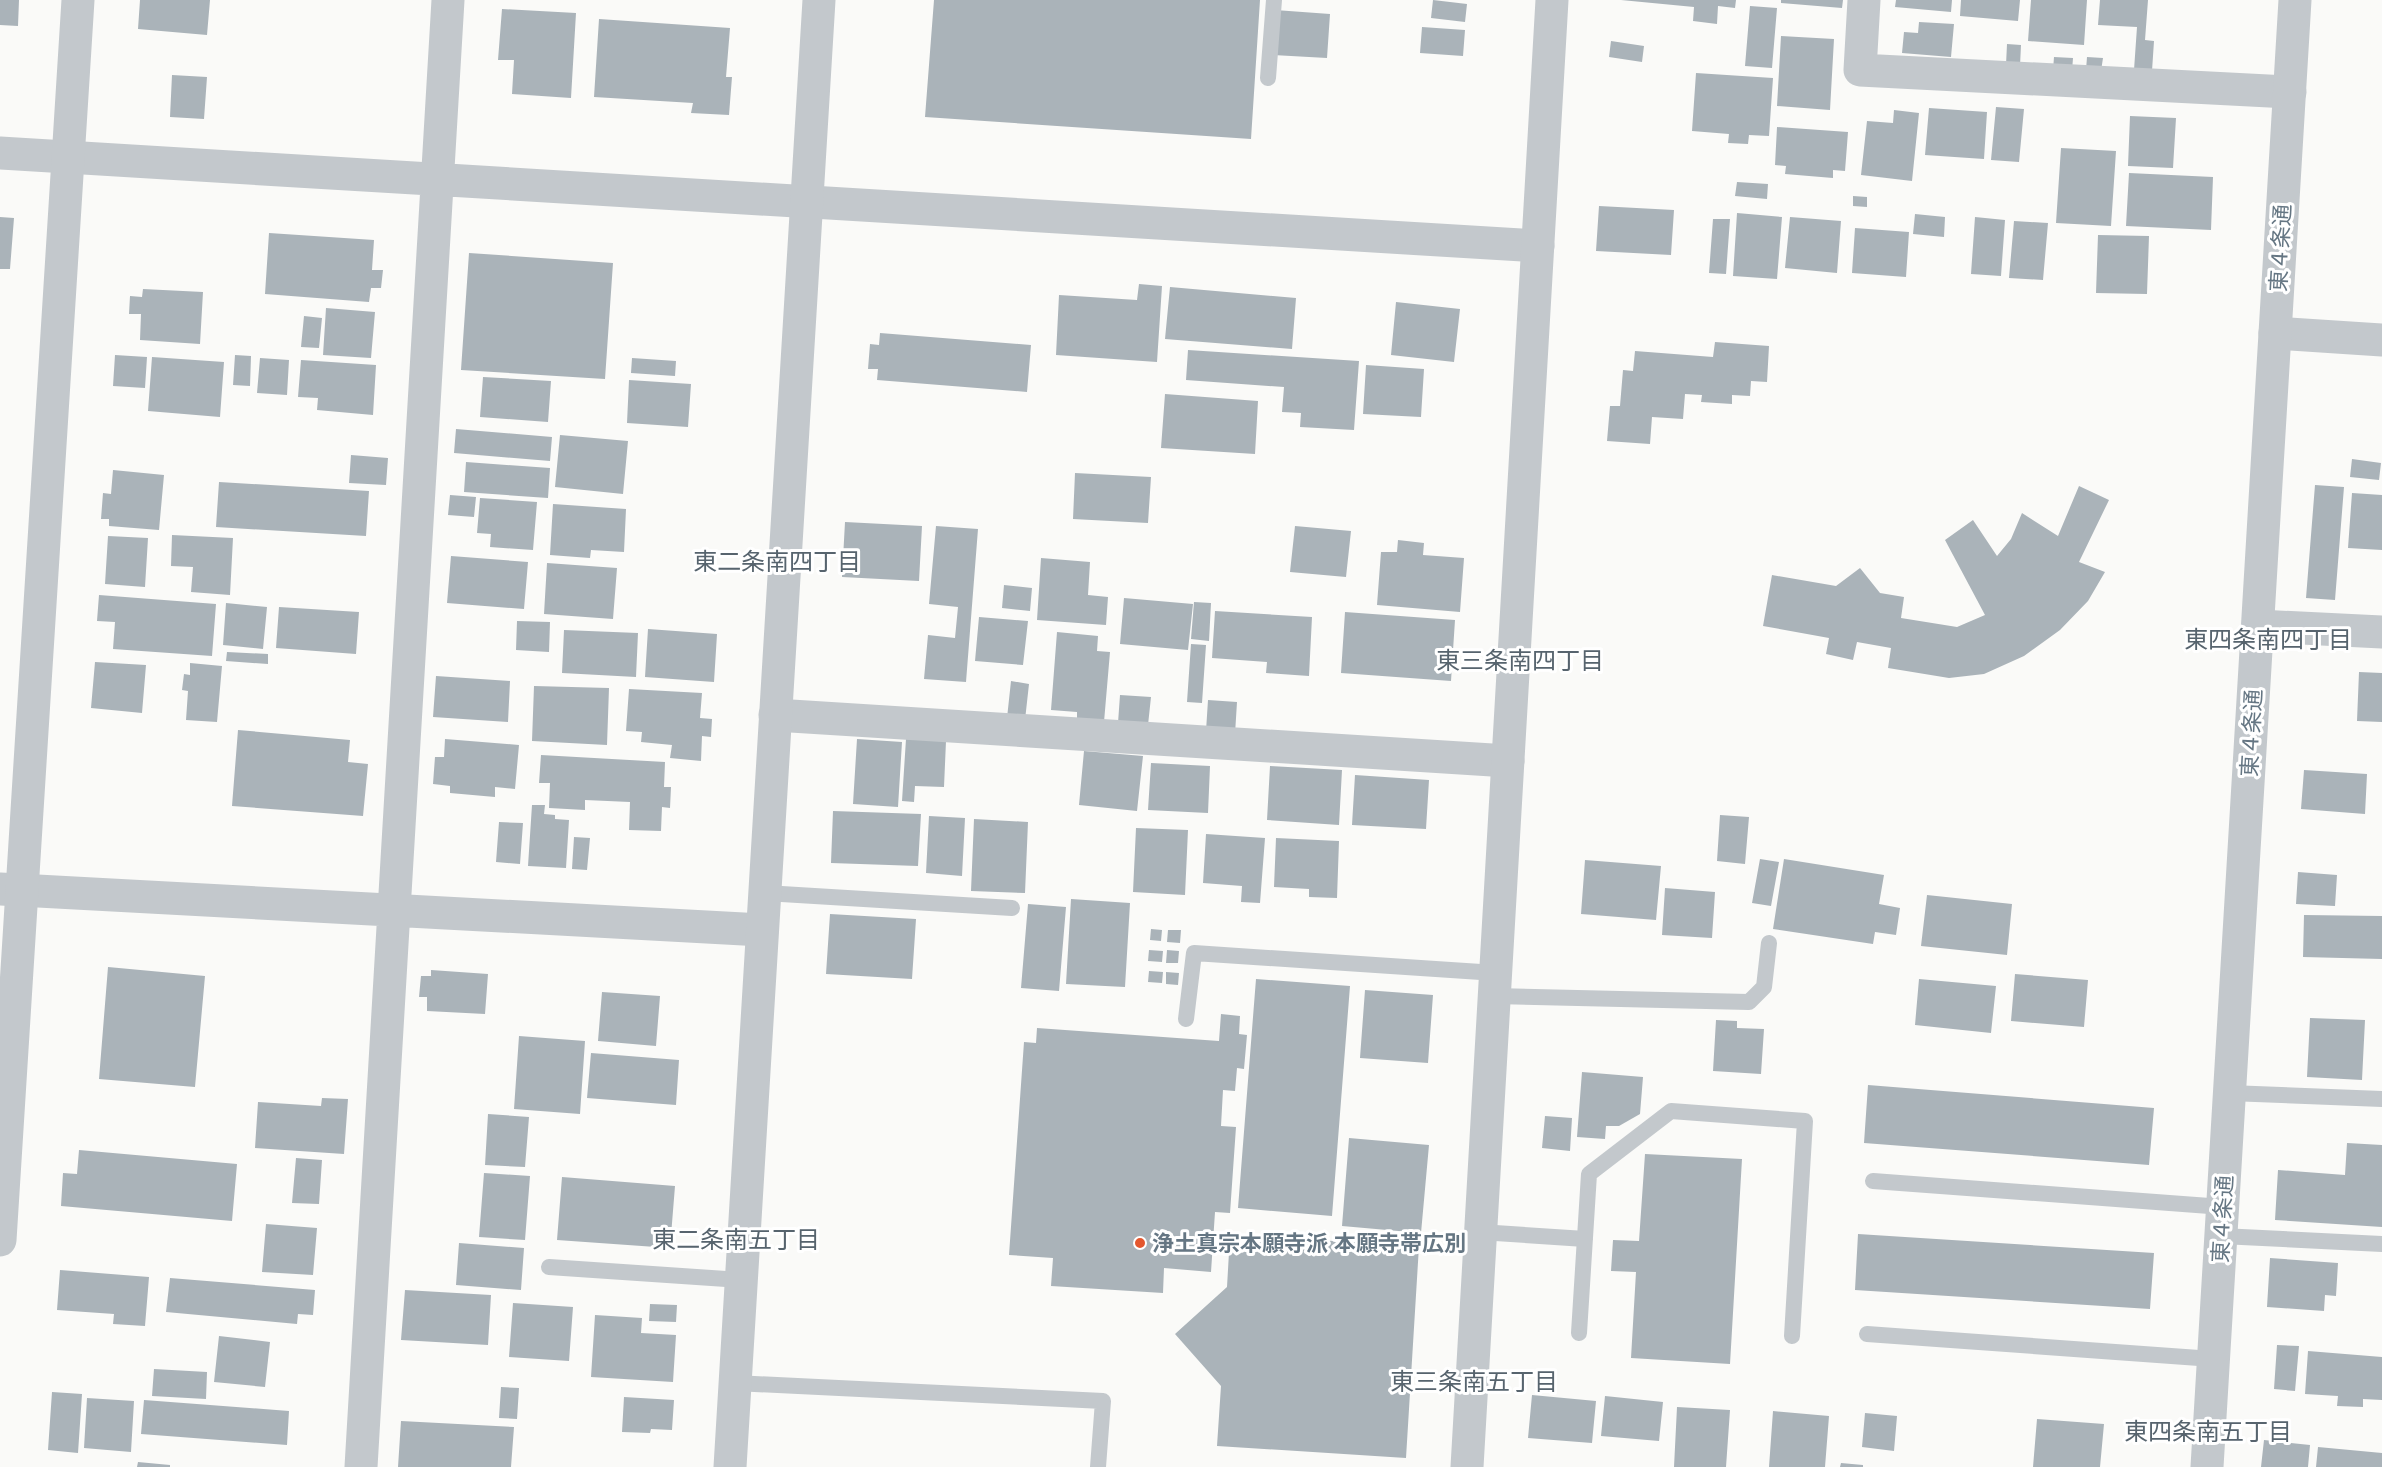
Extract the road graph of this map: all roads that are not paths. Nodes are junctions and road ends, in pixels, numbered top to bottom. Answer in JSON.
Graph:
{"nodes":[{"id":1,"x":78,"y":0,"type":"edge"},
{"id":2,"x":448,"y":0,"type":"edge"},
{"id":3,"x":819,"y":0,"type":"edge"},
{"id":4,"x":1274,"y":0,"type":"edge"},
{"id":5,"x":1552,"y":0,"type":"edge"},
{"id":6,"x":1864,"y":0,"type":"edge"},
{"id":7,"x":2295,"y":0,"type":"edge"},
{"id":8,"x":1268,"y":78,"type":"dead end"},
{"id":9,"x":2290,"y":92,"type":"junction"},
{"id":10,"x":0,"y":153,"type":"edge"},
{"id":11,"x":69,"y":157,"type":"junction"},
{"id":12,"x":437,"y":180,"type":"junction"},
{"id":13,"x":807,"y":203,"type":"junction"},
{"id":14,"x":1538,"y":246,"type":"junction"},
{"id":15,"x":2275,"y":333,"type":"junction"},
{"id":16,"x":2382,"y":340,"type":"edge"},
{"id":17,"x":2258,"y":626,"type":"junction"},
{"id":18,"x":2382,"y":632,"type":"edge"},
{"id":19,"x":775,"y":715,"type":"junction"},
{"id":20,"x":1508,"y":761,"type":"junction"},
{"id":21,"x":11,"y":890,"type":"edge"},
{"id":22,"x":765,"y":893,"type":"junction"},
{"id":23,"x":1012,"y":908,"type":"dead end"},
{"id":24,"x":394,"y":912,"type":"junction"},
{"id":25,"x":762,"y":930,"type":"junction"},
{"id":26,"x":1769,"y":943,"type":"dead end"},
{"id":27,"x":1495,"y":984,"type":"junction"},
{"id":28,"x":1186,"y":1019,"type":"dead end"},
{"id":29,"x":2229,"y":1093,"type":"junction"},
{"id":30,"x":2382,"y":1100,"type":"edge"},
{"id":31,"x":1873,"y":1181,"type":"dead end"},
{"id":32,"x":2222,"y":1222,"type":"junction"},
{"id":33,"x":1480,"y":1232,"type":"junction"},
{"id":34,"x":1585,"y":1239,"type":"junction"},
{"id":35,"x":0,"y":1240,"type":"edge"},
{"id":36,"x":2382,"y":1244,"type":"edge"},
{"id":37,"x":549,"y":1267,"type":"dead end"},
{"id":38,"x":741,"y":1280,"type":"junction"},
{"id":39,"x":1579,"y":1333,"type":"dead end"},
{"id":40,"x":1867,"y":1334,"type":"dead end"},
{"id":41,"x":1792,"y":1336,"type":"dead end"},
{"id":42,"x":2213,"y":1359,"type":"junction"},
{"id":43,"x":735,"y":1383,"type":"junction"},
{"id":44,"x":361,"y":1467,"type":"edge"},
{"id":45,"x":730,"y":1467,"type":"edge"},
{"id":46,"x":1098,"y":1467,"type":"edge"},
{"id":47,"x":1467,"y":1467,"type":"edge"},
{"id":48,"x":2207,"y":1467,"type":"edge"}],
"edges":[{"from":1,"to":11,"type":"street"},
{"from":2,"to":12,"type":"street"},
{"from":3,"to":13,"type":"street"},
{"from":4,"to":8,"type":"lane"},
{"from":5,"to":14,"type":"street"},
{"from":6,"to":9,"type":"street"},
{"from":7,"to":9,"type":"street","name":"東４条通"},
{"from":9,"to":15,"type":"street","name":"東４条通"},
{"from":10,"to":11,"type":"street"},
{"from":11,"to":12,"type":"street"},
{"from":11,"to":21,"type":"street"},
{"from":12,"to":13,"type":"street"},
{"from":12,"to":24,"type":"street"},
{"from":13,"to":14,"type":"street"},
{"from":13,"to":19,"type":"street"},
{"from":14,"to":20,"type":"street"},
{"from":15,"to":16,"type":"street"},
{"from":15,"to":17,"type":"street","name":"東４条通"},
{"from":17,"to":18,"type":"street"},
{"from":17,"to":29,"type":"street","name":"東４条通"},
{"from":19,"to":20,"type":"street"},
{"from":19,"to":22,"type":"street"},
{"from":20,"to":27,"type":"street"},
{"from":21,"to":24,"type":"street"},
{"from":21,"to":35,"type":"street"},
{"from":22,"to":23,"type":"lane"},
{"from":22,"to":25,"type":"street"},
{"from":24,"to":25,"type":"street"},
{"from":24,"to":44,"type":"street"},
{"from":25,"to":38,"type":"street"},
{"from":26,"to":27,"type":"lane"},
{"from":27,"to":28,"type":"lane"},
{"from":27,"to":33,"type":"street"},
{"from":29,"to":30,"type":"lane"},
{"from":29,"to":32,"type":"street","name":"東４条通"},
{"from":31,"to":32,"type":"lane"},
{"from":32,"to":36,"type":"lane"},
{"from":32,"to":42,"type":"street","name":"東４条通"},
{"from":33,"to":34,"type":"lane"},
{"from":33,"to":47,"type":"street"},
{"from":34,"to":39,"type":"lane"},
{"from":34,"to":41,"type":"lane"},
{"from":37,"to":38,"type":"lane"},
{"from":38,"to":43,"type":"street"},
{"from":40,"to":42,"type":"lane"},
{"from":42,"to":48,"type":"street","name":"東４条通"},
{"from":43,"to":45,"type":"street"},
{"from":43,"to":46,"type":"lane"}]}
